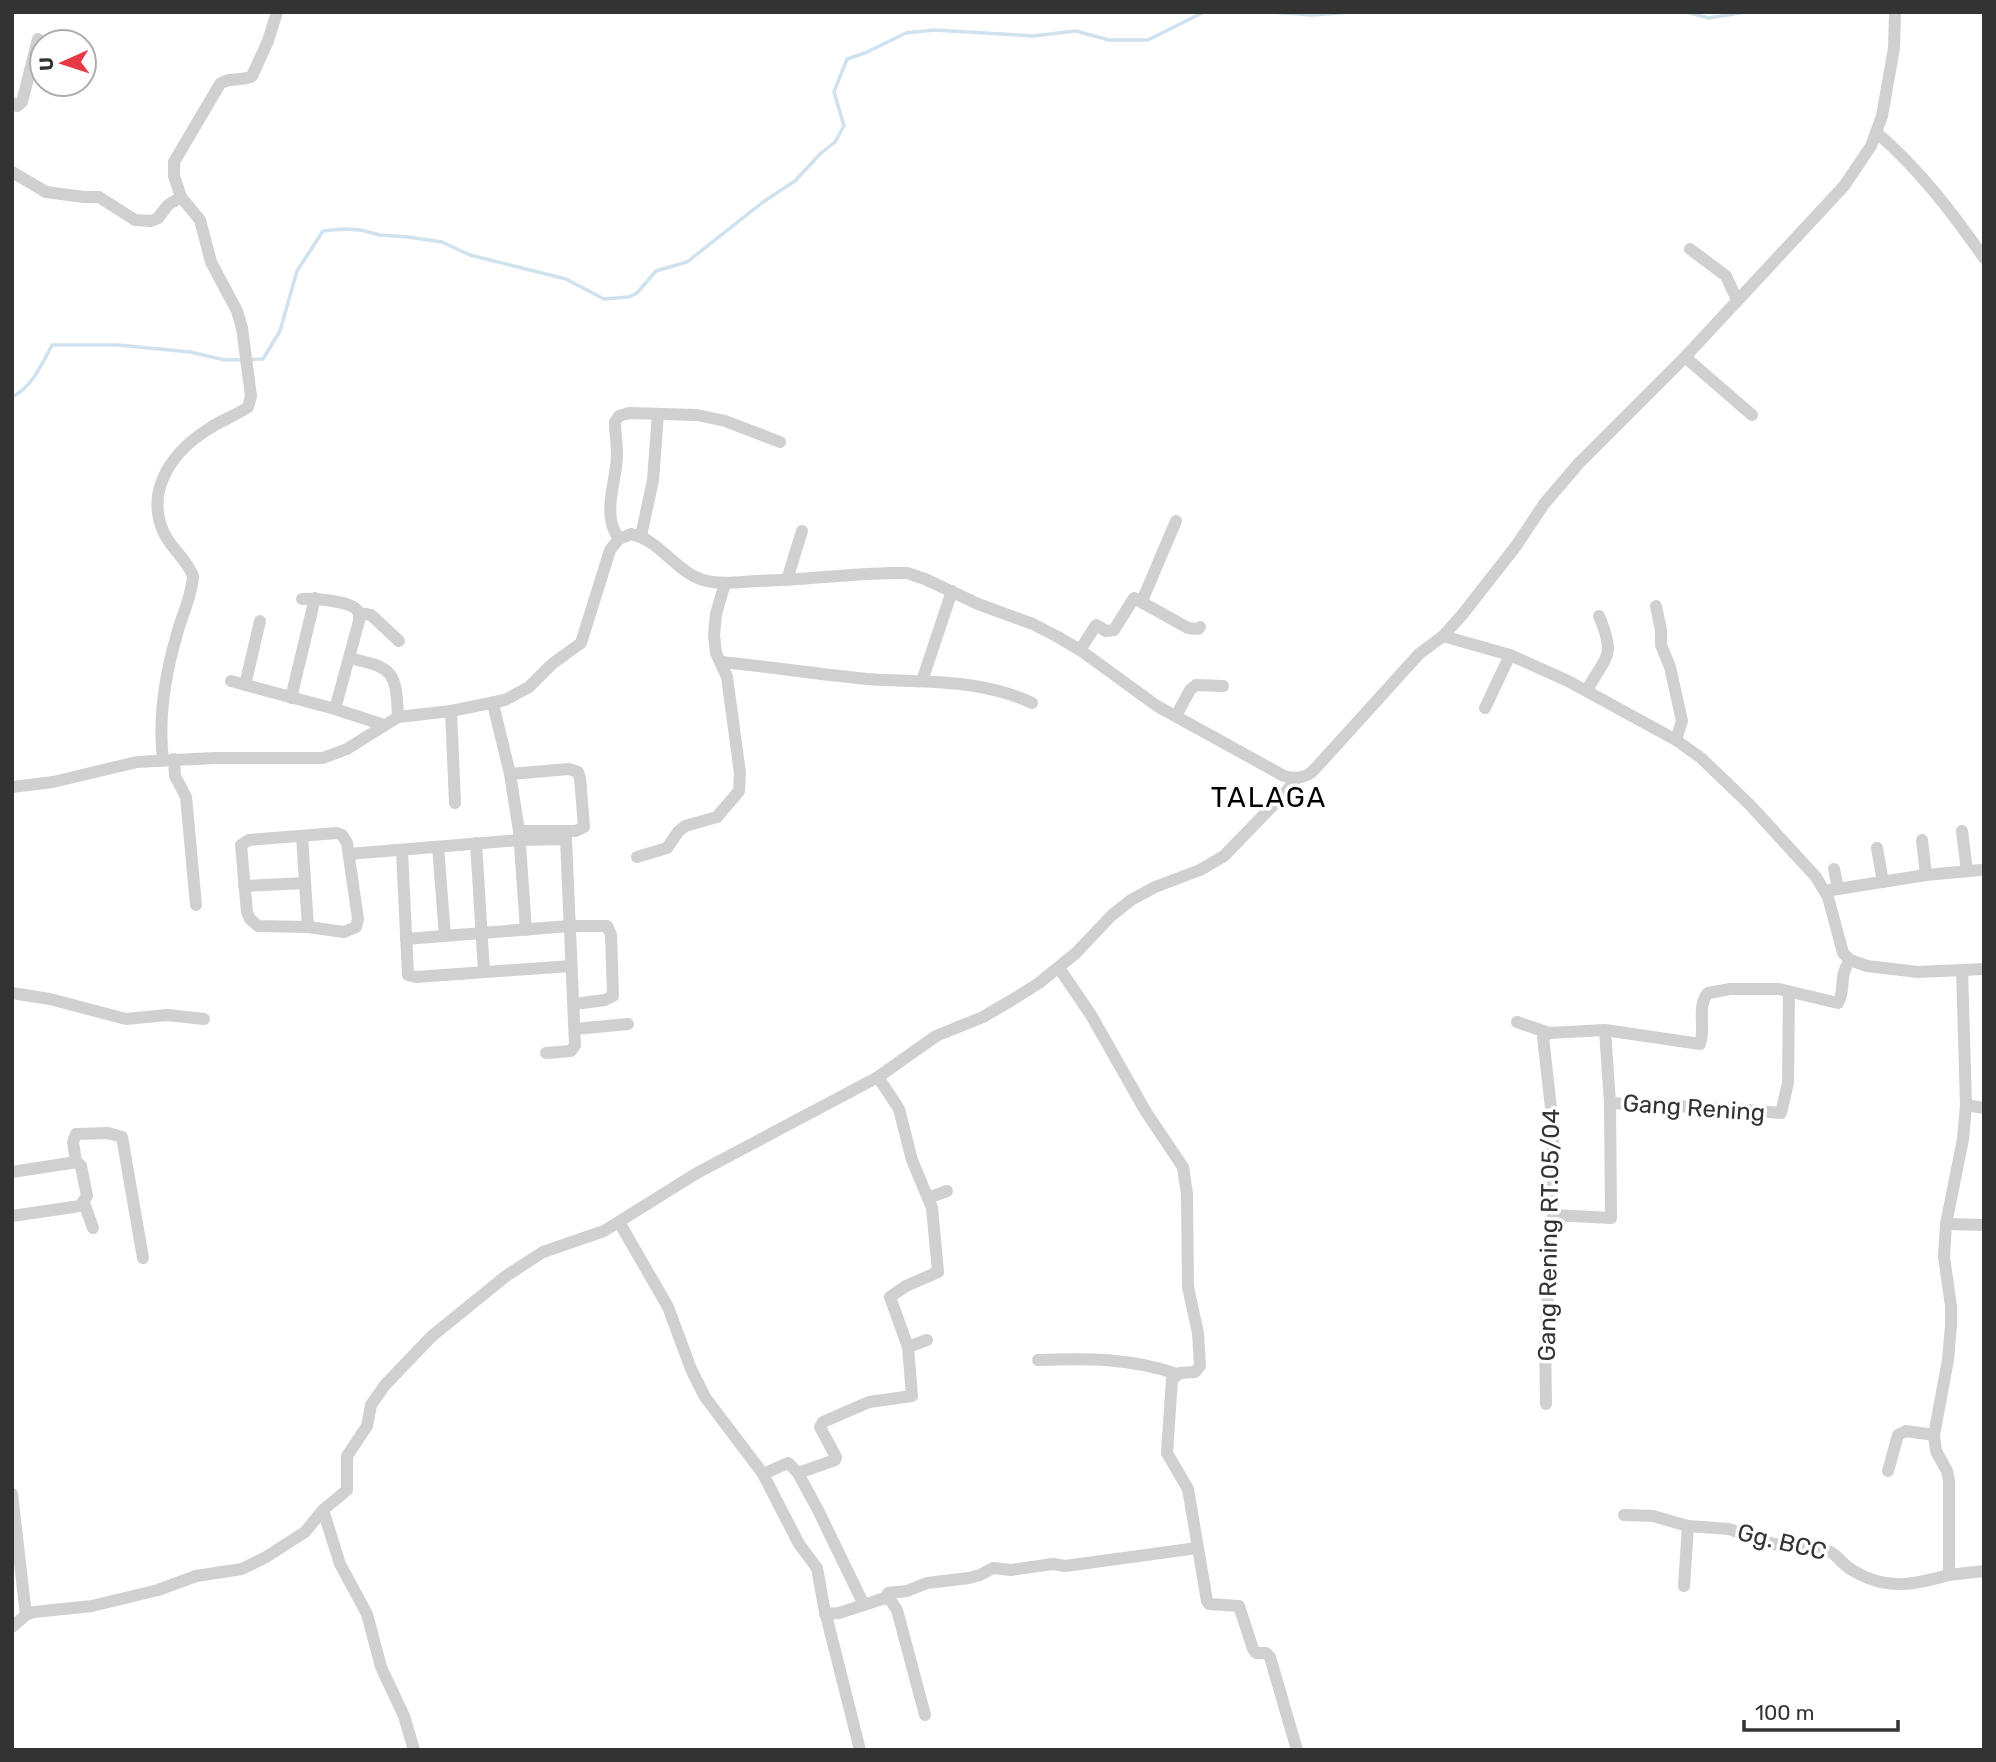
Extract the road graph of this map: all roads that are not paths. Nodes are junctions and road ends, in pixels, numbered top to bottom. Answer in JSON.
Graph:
{"nodes":[{"id":1,"x":277,"y":12,"type":"edge"},
{"id":2,"x":1895,"y":12,"type":"edge"},
{"id":3,"x":28,"y":78,"type":"edge"},
{"id":4,"x":12,"y":103,"type":"edge"},
{"id":5,"x":1876,"y":132,"type":"junction"},
{"id":6,"x":12,"y":172,"type":"edge"},
{"id":7,"x":181,"y":197,"type":"junction"},
{"id":8,"x":1690,"y":249,"type":"dead end"},
{"id":9,"x":1984,"y":258,"type":"edge"},
{"id":10,"x":1737,"y":300,"type":"junction"},
{"id":11,"x":1685,"y":357,"type":"junction"},
{"id":12,"x":657,"y":414,"type":"junction"},
{"id":13,"x":1752,"y":415,"type":"dead end"},
{"id":14,"x":780,"y":442,"type":"dead end"},
{"id":15,"x":1176,"y":521,"type":"dead end"},
{"id":16,"x":802,"y":531,"type":"dead end"},
{"id":17,"x":641,"y":536,"type":"junction"},
{"id":18,"x":619,"y":539,"type":"junction"},
{"id":19,"x":787,"y":580,"type":"junction"},
{"id":20,"x":725,"y":583,"type":"junction"},
{"id":21,"x":952,"y":592,"type":"junction"},
{"id":22,"x":315,"y":598,"type":"junction"},
{"id":23,"x":302,"y":599,"type":"dead end"},
{"id":24,"x":1142,"y":601,"type":"junction"},
{"id":25,"x":1656,"y":606,"type":"dead end"},
{"id":26,"x":359,"y":613,"type":"junction"},
{"id":27,"x":1599,"y":616,"type":"dead end"},
{"id":28,"x":260,"y":621,"type":"dead end"},
{"id":29,"x":1200,"y":626,"type":"dead end"},
{"id":30,"x":1443,"y":636,"type":"junction"},
{"id":31,"x":399,"y":641,"type":"dead end"},
{"id":32,"x":1080,"y":649,"type":"junction"},
{"id":33,"x":1510,"y":656,"type":"junction"},
{"id":34,"x":349,"y":658,"type":"junction"},
{"id":35,"x":722,"y":662,"type":"junction"},
{"id":36,"x":231,"y":681,"type":"dead end"},
{"id":37,"x":922,"y":681,"type":"junction"},
{"id":38,"x":245,"y":685,"type":"junction"},
{"id":39,"x":1223,"y":686,"type":"dead end"},
{"id":40,"x":1587,"y":690,"type":"junction"},
{"id":41,"x":291,"y":698,"type":"junction"},
{"id":42,"x":1031,"y":703,"type":"dead end"},
{"id":43,"x":493,"y":704,"type":"junction"},
{"id":44,"x":1485,"y":708,"type":"dead end"},
{"id":45,"x":335,"y":709,"type":"junction"},
{"id":46,"x":451,"y":711,"type":"junction"},
{"id":47,"x":1176,"y":716,"type":"junction"},
{"id":48,"x":398,"y":717,"type":"junction"},
{"id":49,"x":384,"y":724,"type":"junction"},
{"id":50,"x":1676,"y":740,"type":"junction"},
{"id":51,"x":168,"y":760,"type":"junction"},
{"id":52,"x":510,"y":774,"type":"junction"},
{"id":53,"x":1296,"y":778,"type":"junction"},
{"id":54,"x":12,"y":787,"type":"edge"},
{"id":55,"x":455,"y":803,"type":"dead end"},
{"id":56,"x":1962,"y":831,"type":"dead end"},
{"id":57,"x":520,"y":835,"type":"junction"},
{"id":58,"x":566,"y":835,"type":"junction"},
{"id":59,"x":302,"y":836,"type":"junction"},
{"id":60,"x":1922,"y":840,"type":"dead end"},
{"id":61,"x":476,"y":843,"type":"junction"},
{"id":62,"x":438,"y":847,"type":"junction"},
{"id":63,"x":1877,"y":848,"type":"dead end"},
{"id":64,"x":402,"y":851,"type":"junction"},
{"id":65,"x":349,"y":854,"type":"junction"},
{"id":66,"x":637,"y":857,"type":"dead end"},
{"id":67,"x":1834,"y":869,"type":"dead end"},
{"id":68,"x":1926,"y":875,"type":"junction"},
{"id":69,"x":1883,"y":882,"type":"junction"},
{"id":70,"x":305,"y":883,"type":"junction"},
{"id":71,"x":244,"y":886,"type":"junction"},
{"id":72,"x":1832,"y":890,"type":"junction"},
{"id":73,"x":196,"y":905,"type":"dead end"},
{"id":74,"x":569,"y":926,"type":"junction"},
{"id":75,"x":308,"y":927,"type":"junction"},
{"id":76,"x":526,"y":930,"type":"junction"},
{"id":77,"x":483,"y":934,"type":"junction"},
{"id":78,"x":445,"y":936,"type":"junction"},
{"id":79,"x":406,"y":939,"type":"junction"},
{"id":80,"x":1850,"y":960,"type":"junction"},
{"id":81,"x":571,"y":966,"type":"junction"},
{"id":82,"x":1059,"y":968,"type":"junction"},
{"id":83,"x":1984,"y":969,"type":"edge"},
{"id":84,"x":1962,"y":970,"type":"junction"},
{"id":85,"x":484,"y":972,"type":"junction"},
{"id":86,"x":1789,"y":992,"type":"junction"},
{"id":87,"x":12,"y":993,"type":"edge"},
{"id":88,"x":574,"y":1004,"type":"junction"},
{"id":89,"x":204,"y":1019,"type":"dead end"},
{"id":90,"x":1517,"y":1022,"type":"dead end"},
{"id":91,"x":628,"y":1024,"type":"dead end"},
{"id":92,"x":575,"y":1029,"type":"junction"},
{"id":93,"x":1605,"y":1030,"type":"junction"},
{"id":94,"x":1549,"y":1033,"type":"junction"},
{"id":95,"x":547,"y":1053,"type":"dead end"},
{"id":96,"x":878,"y":1077,"type":"junction"},
{"id":97,"x":1610,"y":1103,"type":"junction"},
{"id":98,"x":1966,"y":1105,"type":"junction"},
{"id":99,"x":1984,"y":1108,"type":"edge"},
{"id":100,"x":76,"y":1162,"type":"junction"},
{"id":101,"x":12,"y":1172,"type":"edge"},
{"id":102,"x":947,"y":1191,"type":"dead end"},
{"id":103,"x":928,"y":1198,"type":"junction"},
{"id":104,"x":84,"y":1203,"type":"junction"},
{"id":105,"x":1553,"y":1215,"type":"junction"},
{"id":106,"x":12,"y":1216,"type":"edge"},
{"id":107,"x":619,"y":1222,"type":"junction"},
{"id":108,"x":1946,"y":1224,"type":"junction"},
{"id":109,"x":1984,"y":1225,"type":"edge"},
{"id":110,"x":93,"y":1228,"type":"dead end"},
{"id":111,"x":143,"y":1258,"type":"dead end"},
{"id":112,"x":927,"y":1339,"type":"dead end"},
{"id":113,"x":908,"y":1347,"type":"junction"},
{"id":114,"x":1038,"y":1360,"type":"dead end"},
{"id":115,"x":1177,"y":1374,"type":"junction"},
{"id":116,"x":1546,"y":1404,"type":"dead end"},
{"id":117,"x":1934,"y":1435,"type":"junction"},
{"id":118,"x":1888,"y":1471,"type":"dead end"},
{"id":119,"x":798,"y":1473,"type":"junction"},
{"id":120,"x":763,"y":1474,"type":"junction"},
{"id":121,"x":12,"y":1494,"type":"edge"},
{"id":122,"x":323,"y":1510,"type":"junction"},
{"id":123,"x":1624,"y":1515,"type":"dead end"},
{"id":124,"x":1688,"y":1526,"type":"junction"},
{"id":125,"x":1197,"y":1548,"type":"junction"},
{"id":126,"x":1984,"y":1571,"type":"edge"},
{"id":127,"x":1949,"y":1575,"type":"junction"},
{"id":128,"x":1685,"y":1587,"type":"dead end"},
{"id":129,"x":885,"y":1598,"type":"junction"},
{"id":130,"x":864,"y":1605,"type":"junction"},
{"id":131,"x":825,"y":1614,"type":"junction"},
{"id":132,"x":26,"y":1615,"type":"junction"},
{"id":133,"x":12,"y":1627,"type":"edge"},
{"id":134,"x":925,"y":1715,"type":"dead end"},
{"id":135,"x":414,"y":1750,"type":"edge"},
{"id":136,"x":860,"y":1750,"type":"edge"},
{"id":137,"x":1297,"y":1750,"type":"edge"}],
"edges":[{"from":1,"to":7,"type":"street"},
{"from":2,"to":5,"type":"street"},
{"from":3,"to":4,"type":"street"},
{"from":5,"to":9,"type":"street"},
{"from":5,"to":10,"type":"street"},
{"from":6,"to":7,"type":"street"},
{"from":7,"to":51,"type":"street"},
{"from":8,"to":10,"type":"street"},
{"from":10,"to":11,"type":"street"},
{"from":11,"to":13,"type":"street"},
{"from":11,"to":30,"type":"street"},
{"from":12,"to":14,"type":"street"},
{"from":12,"to":17,"type":"street"},
{"from":12,"to":18,"type":"street"},
{"from":15,"to":24,"type":"street"},
{"from":16,"to":19,"type":"street"},
{"from":17,"to":18,"type":"street"},
{"from":17,"to":20,"type":"street"},
{"from":18,"to":43,"type":"street"},
{"from":19,"to":20,"type":"street"},
{"from":19,"to":21,"type":"street"},
{"from":20,"to":35,"type":"street"},
{"from":21,"to":32,"type":"street"},
{"from":21,"to":37,"type":"street"},
{"from":22,"to":23,"type":"street"},
{"from":22,"to":26,"type":"street"},
{"from":22,"to":41,"type":"street"},
{"from":24,"to":29,"type":"street"},
{"from":24,"to":32,"type":"street"},
{"from":25,"to":50,"type":"street"},
{"from":26,"to":31,"type":"street"},
{"from":26,"to":34,"type":"street"},
{"from":27,"to":40,"type":"street"},
{"from":28,"to":38,"type":"street"},
{"from":30,"to":33,"type":"street"},
{"from":30,"to":53,"type":"street"},
{"from":32,"to":47,"type":"street"},
{"from":33,"to":40,"type":"street"},
{"from":33,"to":44,"type":"street"},
{"from":34,"to":45,"type":"street"},
{"from":34,"to":48,"type":"street"},
{"from":35,"to":37,"type":"street"},
{"from":35,"to":66,"type":"street"},
{"from":36,"to":38,"type":"street"},
{"from":37,"to":42,"type":"street"},
{"from":38,"to":41,"type":"street"},
{"from":39,"to":47,"type":"street"},
{"from":40,"to":50,"type":"street"},
{"from":41,"to":45,"type":"street"},
{"from":43,"to":46,"type":"street"},
{"from":43,"to":52,"type":"street"},
{"from":45,"to":49,"type":"street"},
{"from":46,"to":48,"type":"street"},
{"from":46,"to":55,"type":"street"},
{"from":47,"to":53,"type":"street"},
{"from":48,"to":49,"type":"street"},
{"from":49,"to":51,"type":"street"},
{"from":50,"to":72,"type":"street"},
{"from":51,"to":54,"type":"street"},
{"from":51,"to":73,"type":"street"},
{"from":52,"to":57,"type":"street"},
{"from":52,"to":58,"type":"street"},
{"from":53,"to":82,"type":"street"},
{"from":56,"to":68,"type":"street"},
{"from":57,"to":58,"type":"street"},
{"from":57,"to":61,"type":"street"},
{"from":57,"to":76,"type":"street"},
{"from":58,"to":74,"type":"street"},
{"from":59,"to":65,"type":"street"},
{"from":59,"to":70,"type":"street"},
{"from":59,"to":71,"type":"street"},
{"from":60,"to":68,"type":"street"},
{"from":61,"to":62,"type":"street"},
{"from":61,"to":77,"type":"street"},
{"from":62,"to":64,"type":"street"},
{"from":62,"to":78,"type":"street"},
{"from":63,"to":69,"type":"street"},
{"from":64,"to":65,"type":"street"},
{"from":64,"to":79,"type":"street"},
{"from":65,"to":75,"type":"street"},
{"from":67,"to":72,"type":"street"},
{"from":68,"to":69,"type":"street"},
{"from":69,"to":72,"type":"street"},
{"from":70,"to":71,"type":"street"},
{"from":70,"to":75,"type":"street"},
{"from":71,"to":75,"type":"street"},
{"from":72,"to":80,"type":"street"},
{"from":74,"to":76,"type":"street"},
{"from":74,"to":81,"type":"street"},
{"from":74,"to":88,"type":"street"},
{"from":76,"to":77,"type":"street"},
{"from":77,"to":78,"type":"street"},
{"from":77,"to":85,"type":"street"},
{"from":78,"to":79,"type":"street"},
{"from":79,"to":85,"type":"street"},
{"from":80,"to":84,"type":"street"},
{"from":80,"to":86,"type":"street"},
{"from":81,"to":85,"type":"street"},
{"from":81,"to":88,"type":"street"},
{"from":82,"to":96,"type":"street"},
{"from":82,"to":115,"type":"street"},
{"from":83,"to":84,"type":"street"},
{"from":84,"to":98,"type":"street"},
{"from":86,"to":93,"type":"street"},
{"from":86,"to":97,"type":"street","name":"Gang Rening"},
{"from":87,"to":89,"type":"street"},
{"from":88,"to":92,"type":"street"},
{"from":90,"to":94,"type":"street"},
{"from":91,"to":92,"type":"street"},
{"from":92,"to":95,"type":"street"},
{"from":93,"to":94,"type":"street"},
{"from":93,"to":97,"type":"street"},
{"from":94,"to":105,"type":"street","name":"Gang Rening RT.05/04"},
{"from":96,"to":103,"type":"street"},
{"from":96,"to":107,"type":"street"},
{"from":97,"to":105,"type":"street"},
{"from":98,"to":99,"type":"street"},
{"from":98,"to":108,"type":"street"},
{"from":100,"to":101,"type":"street"},
{"from":100,"to":104,"type":"street"},
{"from":100,"to":111,"type":"street"},
{"from":102,"to":103,"type":"street"},
{"from":103,"to":113,"type":"street"},
{"from":104,"to":106,"type":"street"},
{"from":104,"to":110,"type":"street"},
{"from":105,"to":116,"type":"street","name":"Gang Rening RT.05/04"},
{"from":107,"to":120,"type":"street"},
{"from":107,"to":122,"type":"street"},
{"from":108,"to":109,"type":"street"},
{"from":108,"to":117,"type":"street"},
{"from":112,"to":113,"type":"street"},
{"from":113,"to":119,"type":"street"},
{"from":114,"to":115,"type":"street"},
{"from":115,"to":125,"type":"street"},
{"from":117,"to":118,"type":"street"},
{"from":117,"to":127,"type":"street"},
{"from":119,"to":120,"type":"street"},
{"from":119,"to":130,"type":"street"},
{"from":120,"to":131,"type":"street"},
{"from":121,"to":132,"type":"street"},
{"from":122,"to":132,"type":"street"},
{"from":122,"to":135,"type":"street"},
{"from":123,"to":124,"type":"street","name":"Gg. BCC"},
{"from":124,"to":127,"type":"street","name":"Gg. BCC"},
{"from":124,"to":128,"type":"street"},
{"from":125,"to":129,"type":"street"},
{"from":125,"to":137,"type":"street"},
{"from":126,"to":127,"type":"street","name":"Gg. BCC"},
{"from":129,"to":130,"type":"street"},
{"from":129,"to":134,"type":"street"},
{"from":130,"to":131,"type":"street"},
{"from":131,"to":136,"type":"street"},
{"from":132,"to":133,"type":"street"}]}
